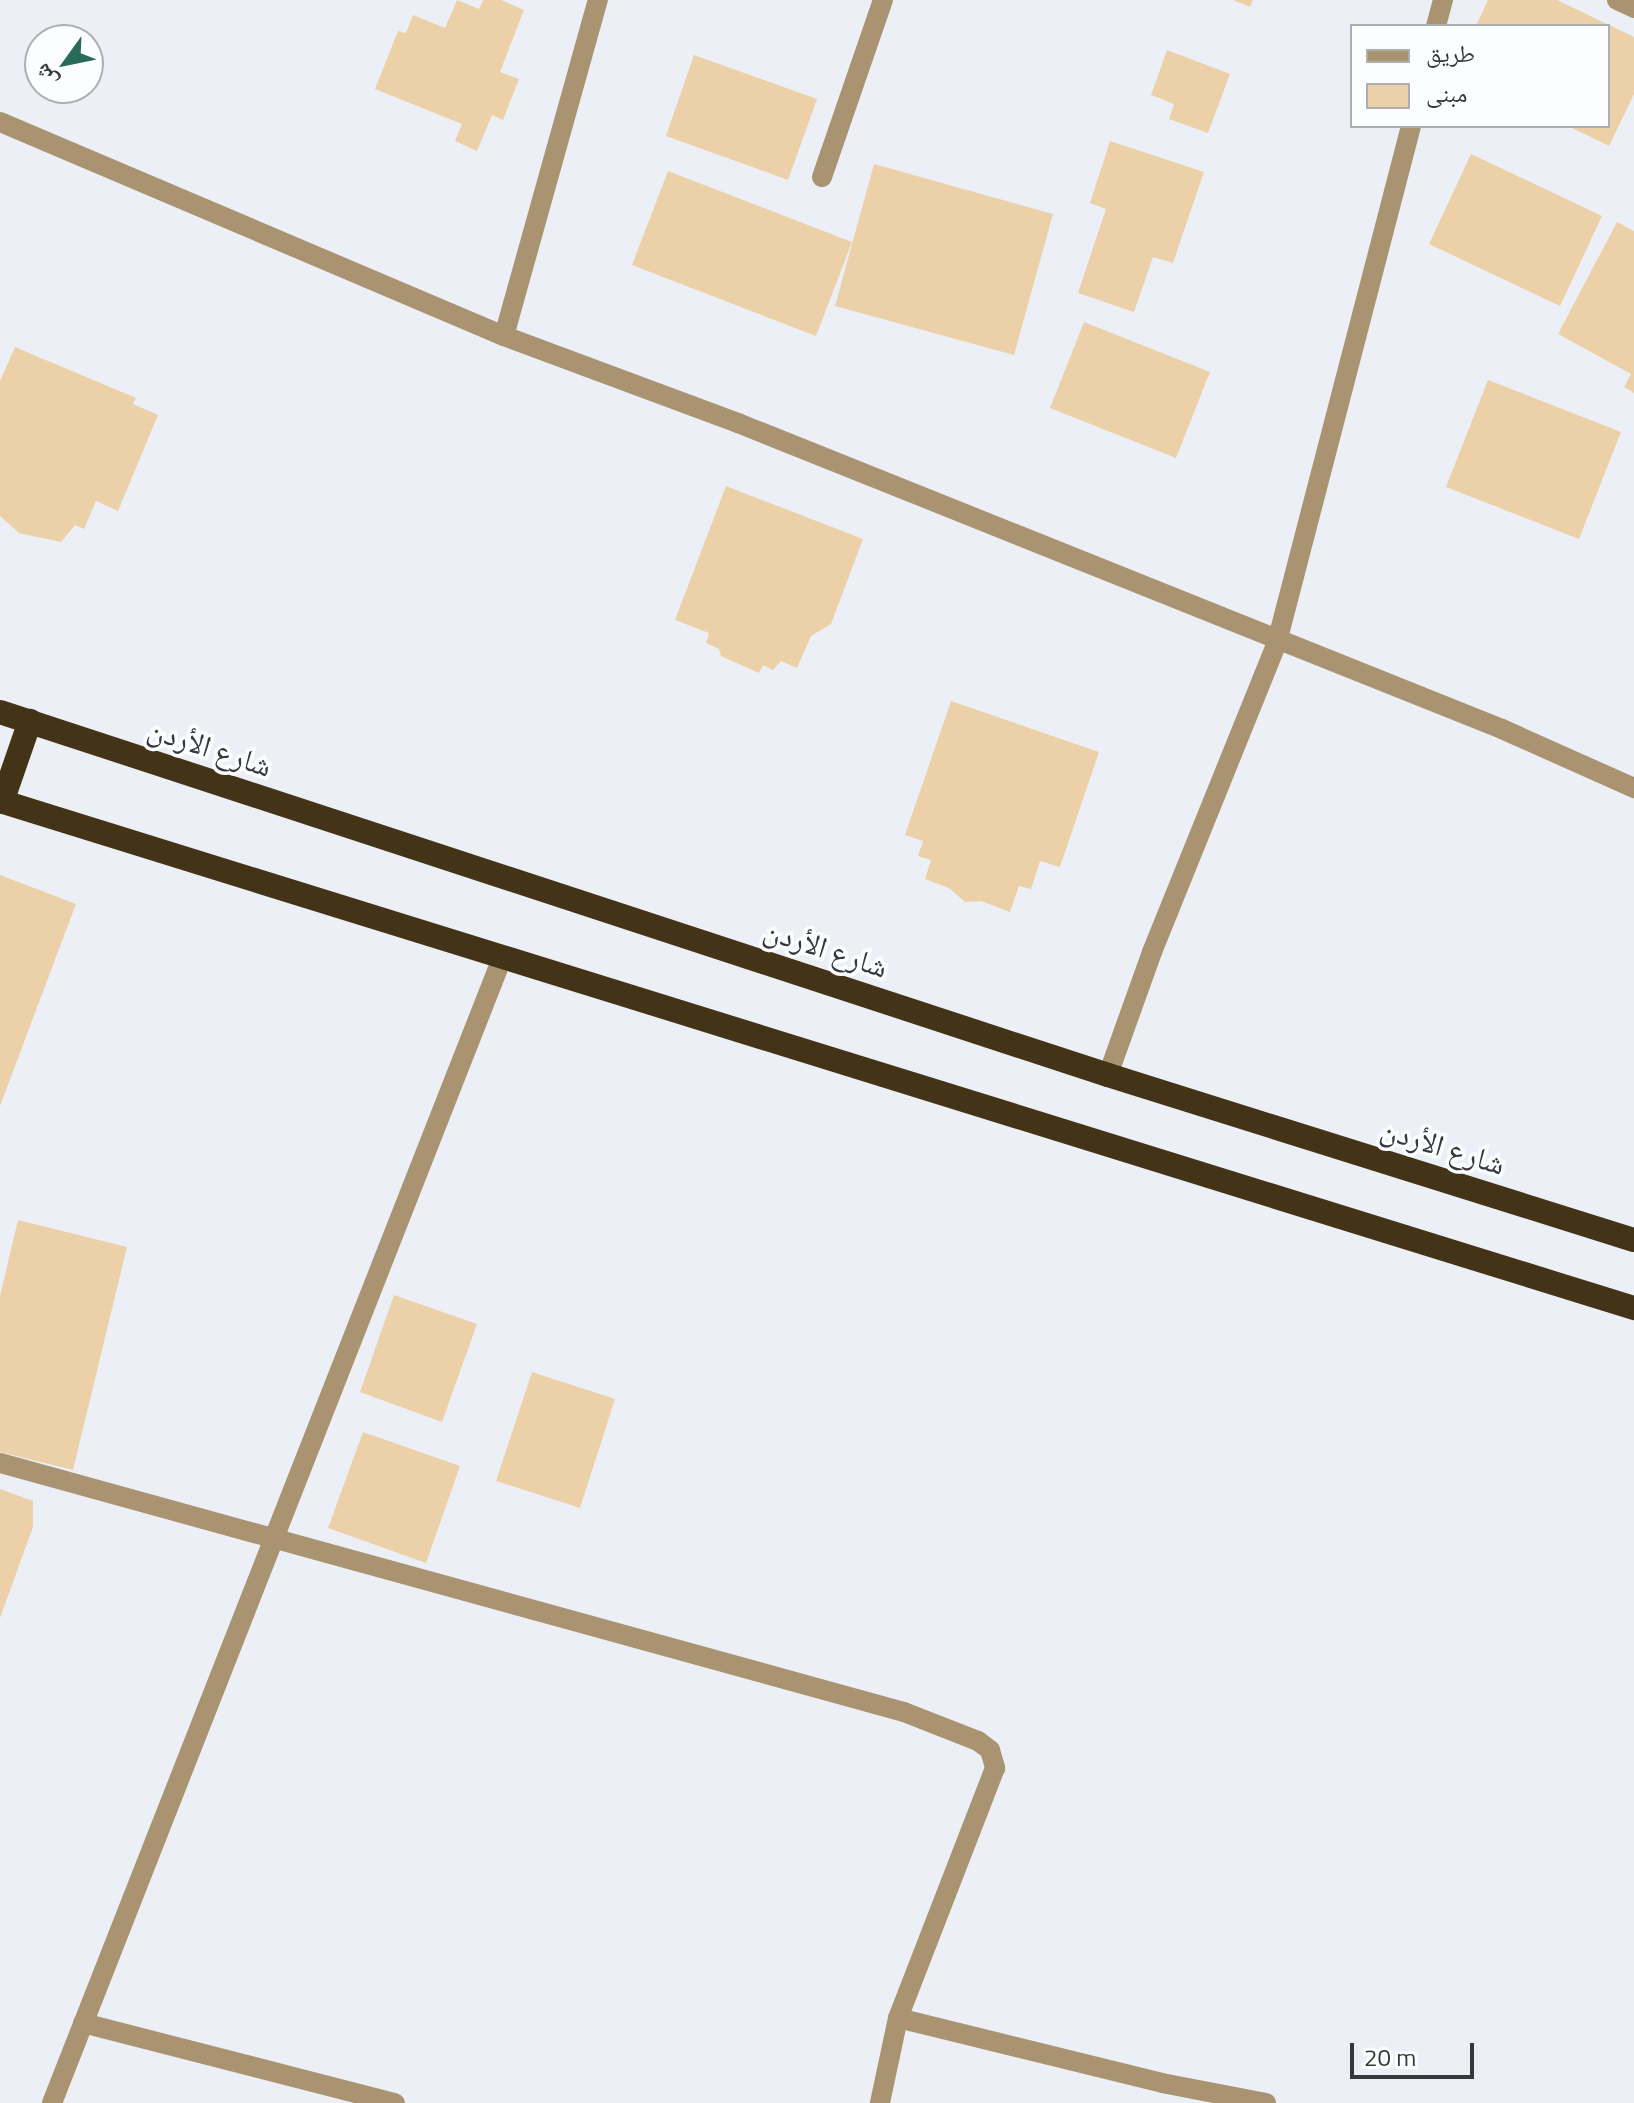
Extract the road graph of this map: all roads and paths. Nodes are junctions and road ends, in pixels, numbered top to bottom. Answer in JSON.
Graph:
{"nodes":[{"id":1,"x":598,"y":0,"type":"edge"},
{"id":2,"x":883,"y":0,"type":"edge"},
{"id":3,"x":1443,"y":0,"type":"edge"},
{"id":4,"x":1617,"y":0,"type":"edge"},
{"id":5,"x":1634,"y":8,"type":"edge"},
{"id":6,"x":1437,"y":24,"type":"edge"},
{"id":7,"x":0,"y":122,"type":"edge"},
{"id":8,"x":1410,"y":128,"type":"edge"},
{"id":9,"x":822,"y":177,"type":"dead end"},
{"id":10,"x":504,"y":336,"type":"junction"},
{"id":11,"x":1277,"y":642,"type":"junction"},
{"id":12,"x":0,"y":712,"type":"edge"},
{"id":13,"x":30,"y":721,"type":"junction"},
{"id":14,"x":1634,"y":788,"type":"edge"},
{"id":15,"x":1,"y":802,"type":"edge"},
{"id":16,"x":503,"y":956,"type":"junction"},
{"id":17,"x":1108,"y":1075,"type":"junction"},
{"id":18,"x":1634,"y":1240,"type":"edge"},
{"id":19,"x":1634,"y":1308,"type":"edge"},
{"id":20,"x":0,"y":1463,"type":"edge"},
{"id":21,"x":275,"y":1540,"type":"junction"},
{"id":22,"x":898,"y":2018,"type":"junction"},
{"id":23,"x":83,"y":2023,"type":"junction"},
{"id":24,"x":52,"y":2103,"type":"edge"},
{"id":25,"x":395,"y":2103,"type":"edge"},
{"id":26,"x":880,"y":2103,"type":"edge"},
{"id":27,"x":1266,"y":2103,"type":"edge"}],
"edges":[{"from":1,"to":10,"type":"street"},
{"from":2,"to":9,"type":"street"},
{"from":3,"to":6,"type":"street"},
{"from":4,"to":5,"type":"street"},
{"from":7,"to":10,"type":"street"},
{"from":8,"to":11,"type":"street"},
{"from":10,"to":11,"type":"street"},
{"from":11,"to":14,"type":"street"},
{"from":11,"to":17,"type":"street"},
{"from":12,"to":13,"type":"highway","name":"شارع الأردن"},
{"from":13,"to":15,"type":"highway"},
{"from":13,"to":17,"type":"highway","name":"شارع الأردن"},
{"from":15,"to":16,"type":"highway"},
{"from":16,"to":19,"type":"highway"},
{"from":16,"to":21,"type":"street"},
{"from":17,"to":18,"type":"highway","name":"شارع الأردن"},
{"from":20,"to":21,"type":"street"},
{"from":21,"to":22,"type":"street"},
{"from":21,"to":23,"type":"street"},
{"from":22,"to":26,"type":"street"},
{"from":22,"to":27,"type":"street"},
{"from":23,"to":24,"type":"street"},
{"from":23,"to":25,"type":"street"}]}
